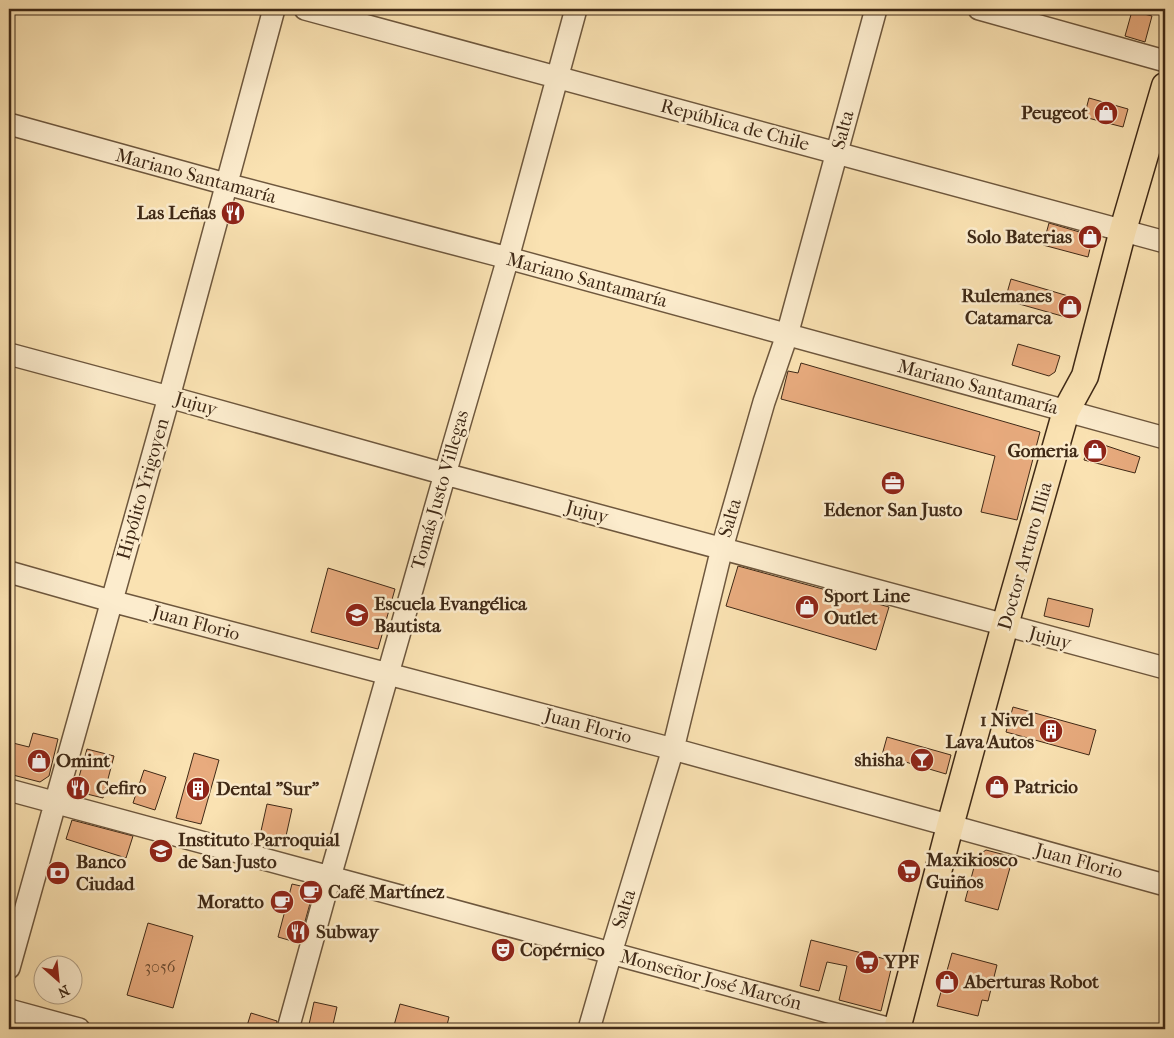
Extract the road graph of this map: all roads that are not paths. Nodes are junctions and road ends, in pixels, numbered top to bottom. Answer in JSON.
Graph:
{"nodes":[{"id":1,"x":274,"y":9,"type":"edge"},
{"id":2,"x":305,"y":9,"type":"edge"},
{"id":3,"x":576,"y":9,"type":"edge"},
{"id":4,"x":876,"y":9,"type":"edge"},
{"id":5,"x":979,"y":9,"type":"edge"},
{"id":6,"x":1165,"y":61,"type":"edge"},
{"id":7,"x":557,"y":77,"type":"junction"},
{"id":8,"x":1165,"y":86,"type":"edge"},
{"id":9,"x":9,"y":124,"type":"edge"},
{"id":10,"x":837,"y":153,"type":"junction"},
{"id":11,"x":226,"y":184,"type":"junction"},
{"id":12,"x":1123,"y":230,"type":"junction"},
{"id":13,"x":1165,"y":242,"type":"edge"},
{"id":14,"x":508,"y":258,"type":"junction"},
{"id":15,"x":787,"y":336,"type":"junction"},
{"id":16,"x":9,"y":354,"type":"edge"},
{"id":17,"x":169,"y":397,"type":"junction"},
{"id":18,"x":1066,"y":411,"type":"junction"},
{"id":19,"x":1165,"y":438,"type":"edge"},
{"id":20,"x":445,"y":474,"type":"junction"},
{"id":21,"x":722,"y":548,"type":"junction"},
{"id":22,"x":9,"y":572,"type":"edge"},
{"id":23,"x":111,"y":601,"type":"junction"},
{"id":24,"x":1005,"y":625,"type":"junction"},
{"id":25,"x":1165,"y":668,"type":"edge"},
{"id":26,"x":388,"y":674,"type":"junction"},
{"id":27,"x":673,"y":749,"type":"junction"},
{"id":28,"x":9,"y":790,"type":"edge"},
{"id":29,"x":55,"y":802,"type":"junction"},
{"id":30,"x":950,"y":826,"type":"junction"},
{"id":31,"x":330,"y":877,"type":"junction"},
{"id":32,"x":1165,"y":885,"type":"edge"},
{"id":33,"x":610,"y":952,"type":"junction"},
{"id":34,"x":9,"y":968,"type":"edge"},
{"id":35,"x":9,"y":1010,"type":"edge"},
{"id":36,"x":79,"y":1029,"type":"edge"},
{"id":37,"x":288,"y":1029,"type":"edge"},
{"id":38,"x":589,"y":1029,"type":"edge"},
{"id":39,"x":891,"y":1029,"type":"edge"},
{"id":40,"x":897,"y":1029,"type":"edge"}],
"edges":[{"from":1,"to":11,"type":"street","name":"Hipólito Yrigoyen"},
{"from":2,"to":7,"type":"street","name":"República de Chile"},
{"from":3,"to":7,"type":"street","name":"Tomás Justo Villegas"},
{"from":4,"to":10,"type":"street","name":"Salta"},
{"from":5,"to":6,"type":"street"},
{"from":7,"to":10,"type":"street","name":"República de Chile"},
{"from":7,"to":14,"type":"street","name":"Tomás Justo Villegas"},
{"from":8,"to":12,"type":"main road","name":"Doctor Arturo Illia"},
{"from":9,"to":11,"type":"street","name":"Mariano Santamaría"},
{"from":10,"to":12,"type":"street","name":"República de Chile"},
{"from":10,"to":15,"type":"street","name":"Salta"},
{"from":11,"to":14,"type":"street","name":"Mariano Santamaría"},
{"from":11,"to":17,"type":"street","name":"Hipólito Yrigoyen"},
{"from":12,"to":13,"type":"street","name":"República de Chile"},
{"from":12,"to":18,"type":"main road","name":"Doctor Arturo Illia"},
{"from":14,"to":15,"type":"street","name":"Mariano Santamaría"},
{"from":14,"to":20,"type":"street","name":"Tomás Justo Villegas"},
{"from":15,"to":18,"type":"street","name":"Mariano Santamaría"},
{"from":15,"to":21,"type":"street","name":"Salta"},
{"from":16,"to":17,"type":"street","name":"Jujuy"},
{"from":17,"to":20,"type":"street","name":"Jujuy"},
{"from":17,"to":23,"type":"street","name":"Hipólito Yrigoyen"},
{"from":18,"to":19,"type":"street","name":"Mariano Santamaría"},
{"from":18,"to":24,"type":"main road","name":"Doctor Arturo Illia"},
{"from":20,"to":21,"type":"street","name":"Jujuy"},
{"from":20,"to":26,"type":"street","name":"Tomás Justo Villegas"},
{"from":21,"to":24,"type":"street","name":"Jujuy"},
{"from":21,"to":27,"type":"street","name":"Salta"},
{"from":22,"to":23,"type":"street","name":"Juan Florio"},
{"from":23,"to":26,"type":"street","name":"Juan Florio"},
{"from":23,"to":29,"type":"street","name":"Hipólito Yrigoyen"},
{"from":24,"to":25,"type":"street","name":"Jujuy"},
{"from":24,"to":30,"type":"main road","name":"Doctor Arturo Illia"},
{"from":26,"to":27,"type":"street","name":"Juan Florio"},
{"from":26,"to":31,"type":"street","name":"Tomás Justo Villegas"},
{"from":27,"to":30,"type":"street","name":"Juan Florio"},
{"from":27,"to":33,"type":"street","name":"Salta"},
{"from":28,"to":29,"type":"street","name":"Monseñor José Marcón"},
{"from":29,"to":31,"type":"street","name":"Monseñor José Marcón"},
{"from":29,"to":34,"type":"street","name":"Hipólito Yrigoyen"},
{"from":30,"to":32,"type":"street","name":"Juan Florio"},
{"from":30,"to":40,"type":"main road","name":"Doctor Arturo Illia"},
{"from":31,"to":33,"type":"street","name":"Monseñor José Marcón"},
{"from":31,"to":37,"type":"street","name":"Tomás Justo Villegas"},
{"from":33,"to":38,"type":"street","name":"Salta"},
{"from":33,"to":39,"type":"street","name":"Monseñor José Marcón"},
{"from":35,"to":36,"type":"street"}]}
